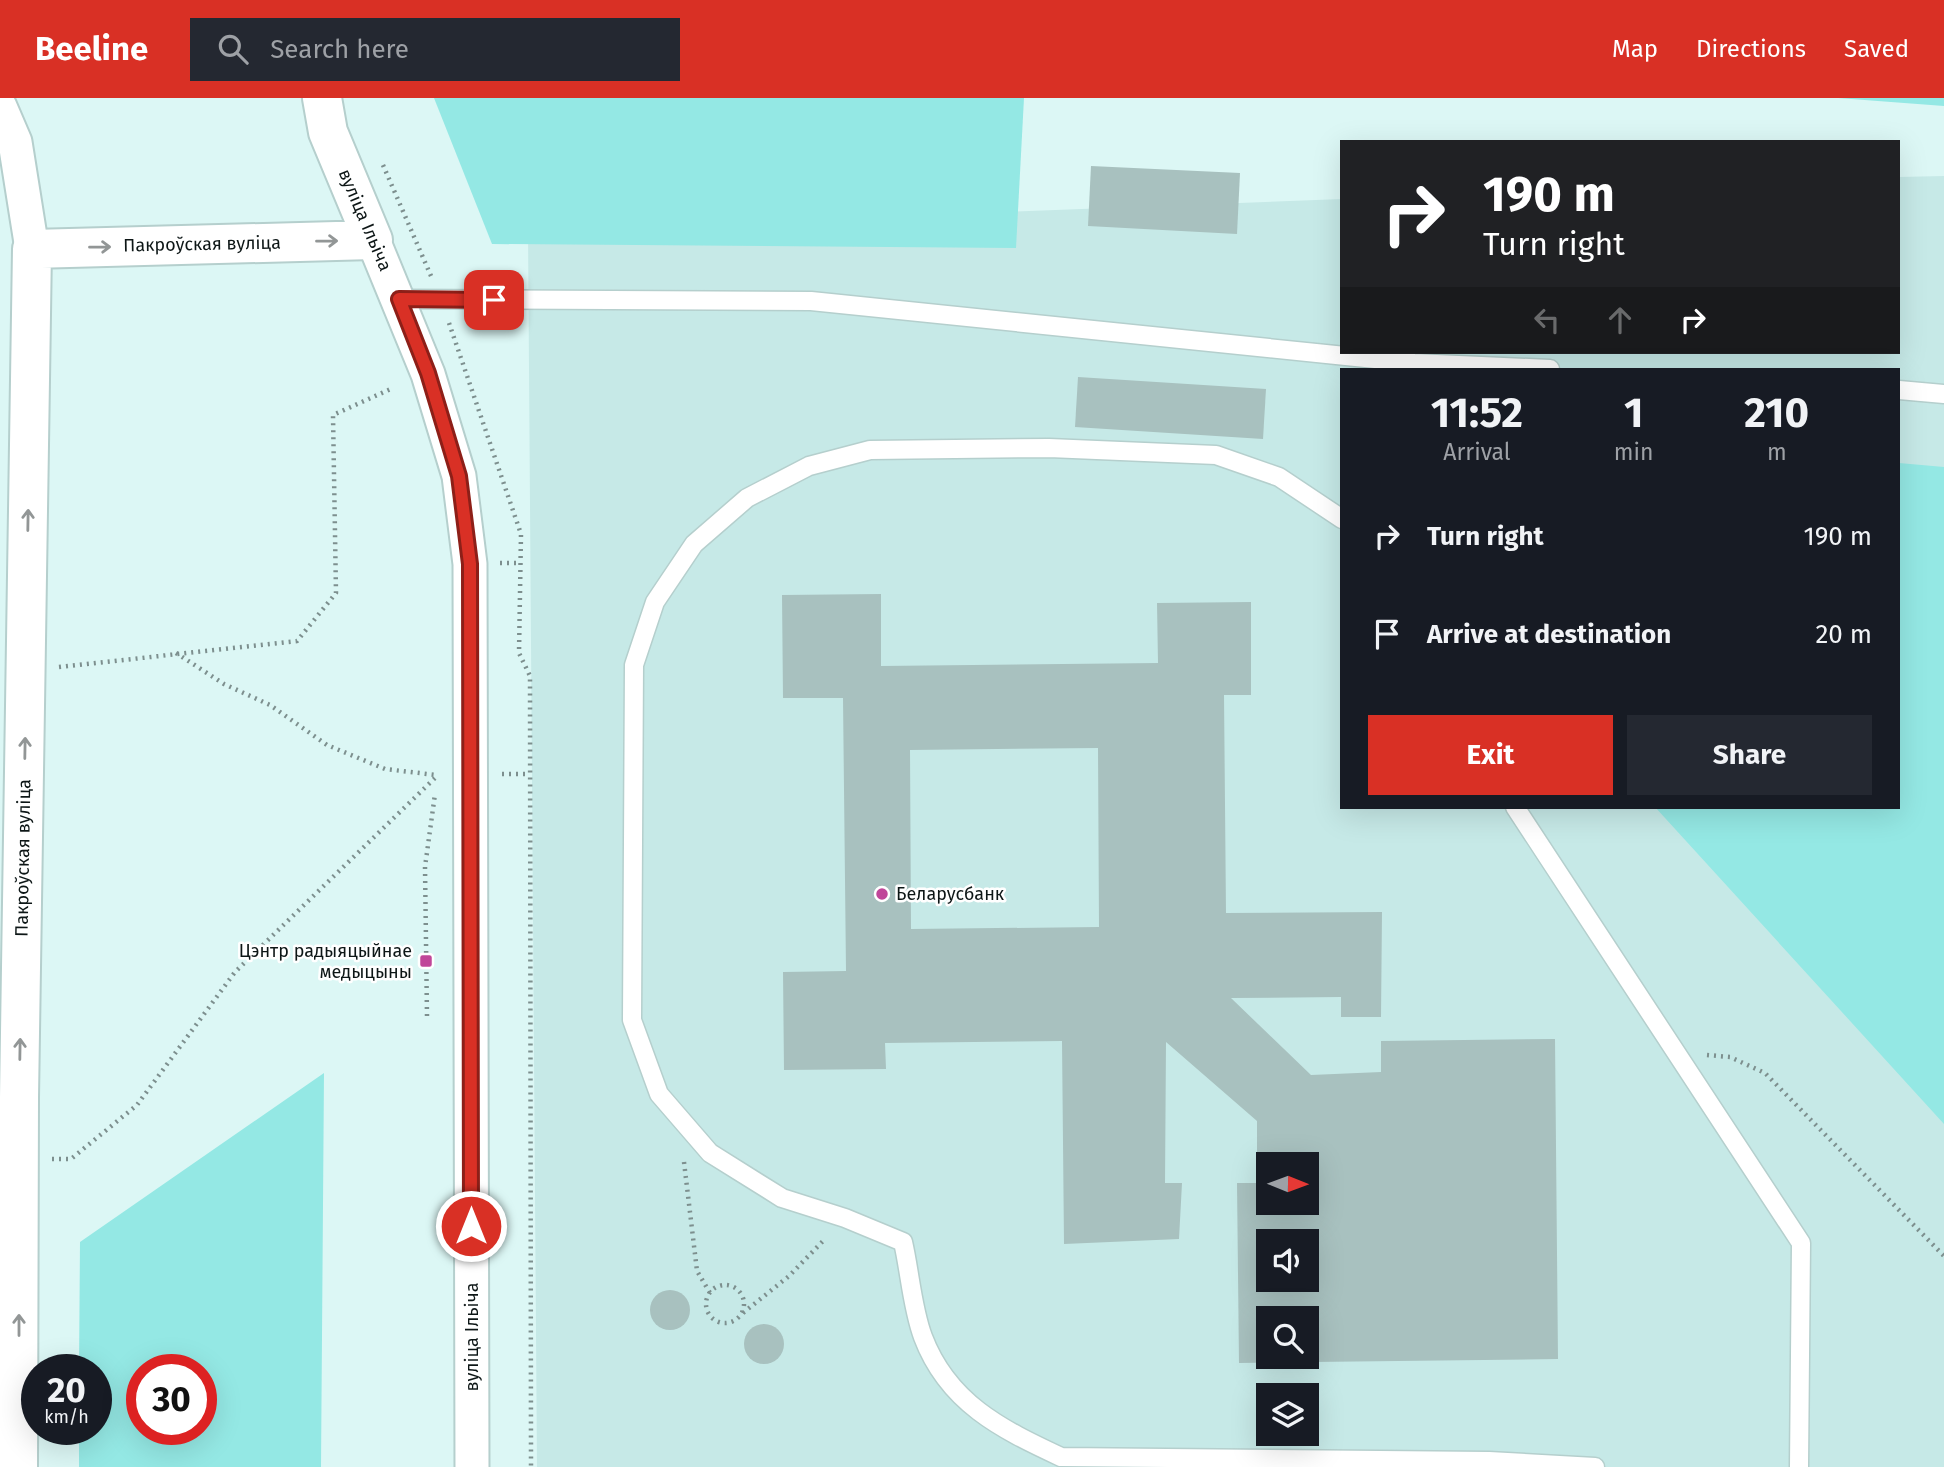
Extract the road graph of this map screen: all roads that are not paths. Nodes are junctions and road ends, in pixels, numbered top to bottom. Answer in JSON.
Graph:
{"nodes":[{"id":1,"x":322,"y":98,"type":"edge"},
{"id":2,"x":0,"y":107,"type":"edge"},
{"id":3,"x":373,"y":240,"type":"junction"},
{"id":4,"x":32,"y":248,"type":"junction"},
{"id":5,"x":399,"y":299,"type":"junction"},
{"id":6,"x":1340,"y":354,"type":"edge"},
{"id":7,"x":1343,"y":354,"type":"edge"},
{"id":8,"x":1415,"y":361,"type":"edge"},
{"id":9,"x":1533,"y":368,"type":"edge"},
{"id":10,"x":1900,"y":390,"type":"edge"},
{"id":11,"x":1944,"y":394,"type":"edge"},
{"id":12,"x":1340,"y":518,"type":"edge"},
{"id":13,"x":1516,"y":809,"type":"edge"},
{"id":14,"x":10,"y":1098,"type":"edge"},
{"id":15,"x":1210,"y":1462,"type":"edge"},
{"id":16,"x":18,"y":1467,"type":"edge"},
{"id":17,"x":472,"y":1467,"type":"edge"},
{"id":18,"x":1595,"y":1467,"type":"edge"},
{"id":19,"x":1800,"y":1467,"type":"edge"}],
"edges":[{"from":1,"to":3,"type":"street","name":"вуліца Ільіча"},
{"from":2,"to":4,"type":"street","name":"Пакроўская вуліца"},
{"from":4,"to":3,"type":"street","name":"Пакроўская вуліца","one_way":true},
{"from":3,"to":5,"type":"street","name":"вуліца Ільіча"},
{"from":14,"to":4,"type":"street","name":"Пакроўская вуліца","one_way":true},
{"from":5,"to":6,"type":"lane"},
{"from":5,"to":17,"type":"street","name":"вуліца Ільіча"},
{"from":7,"to":8,"type":"lane"},
{"from":8,"to":9,"type":"lane"},
{"from":10,"to":11,"type":"lane"},
{"from":12,"to":15,"type":"lane"},
{"from":13,"to":19,"type":"lane"},
{"from":16,"to":14,"type":"street","name":"Пакроўская вуліца","one_way":true},
{"from":15,"to":18,"type":"lane"}]}
